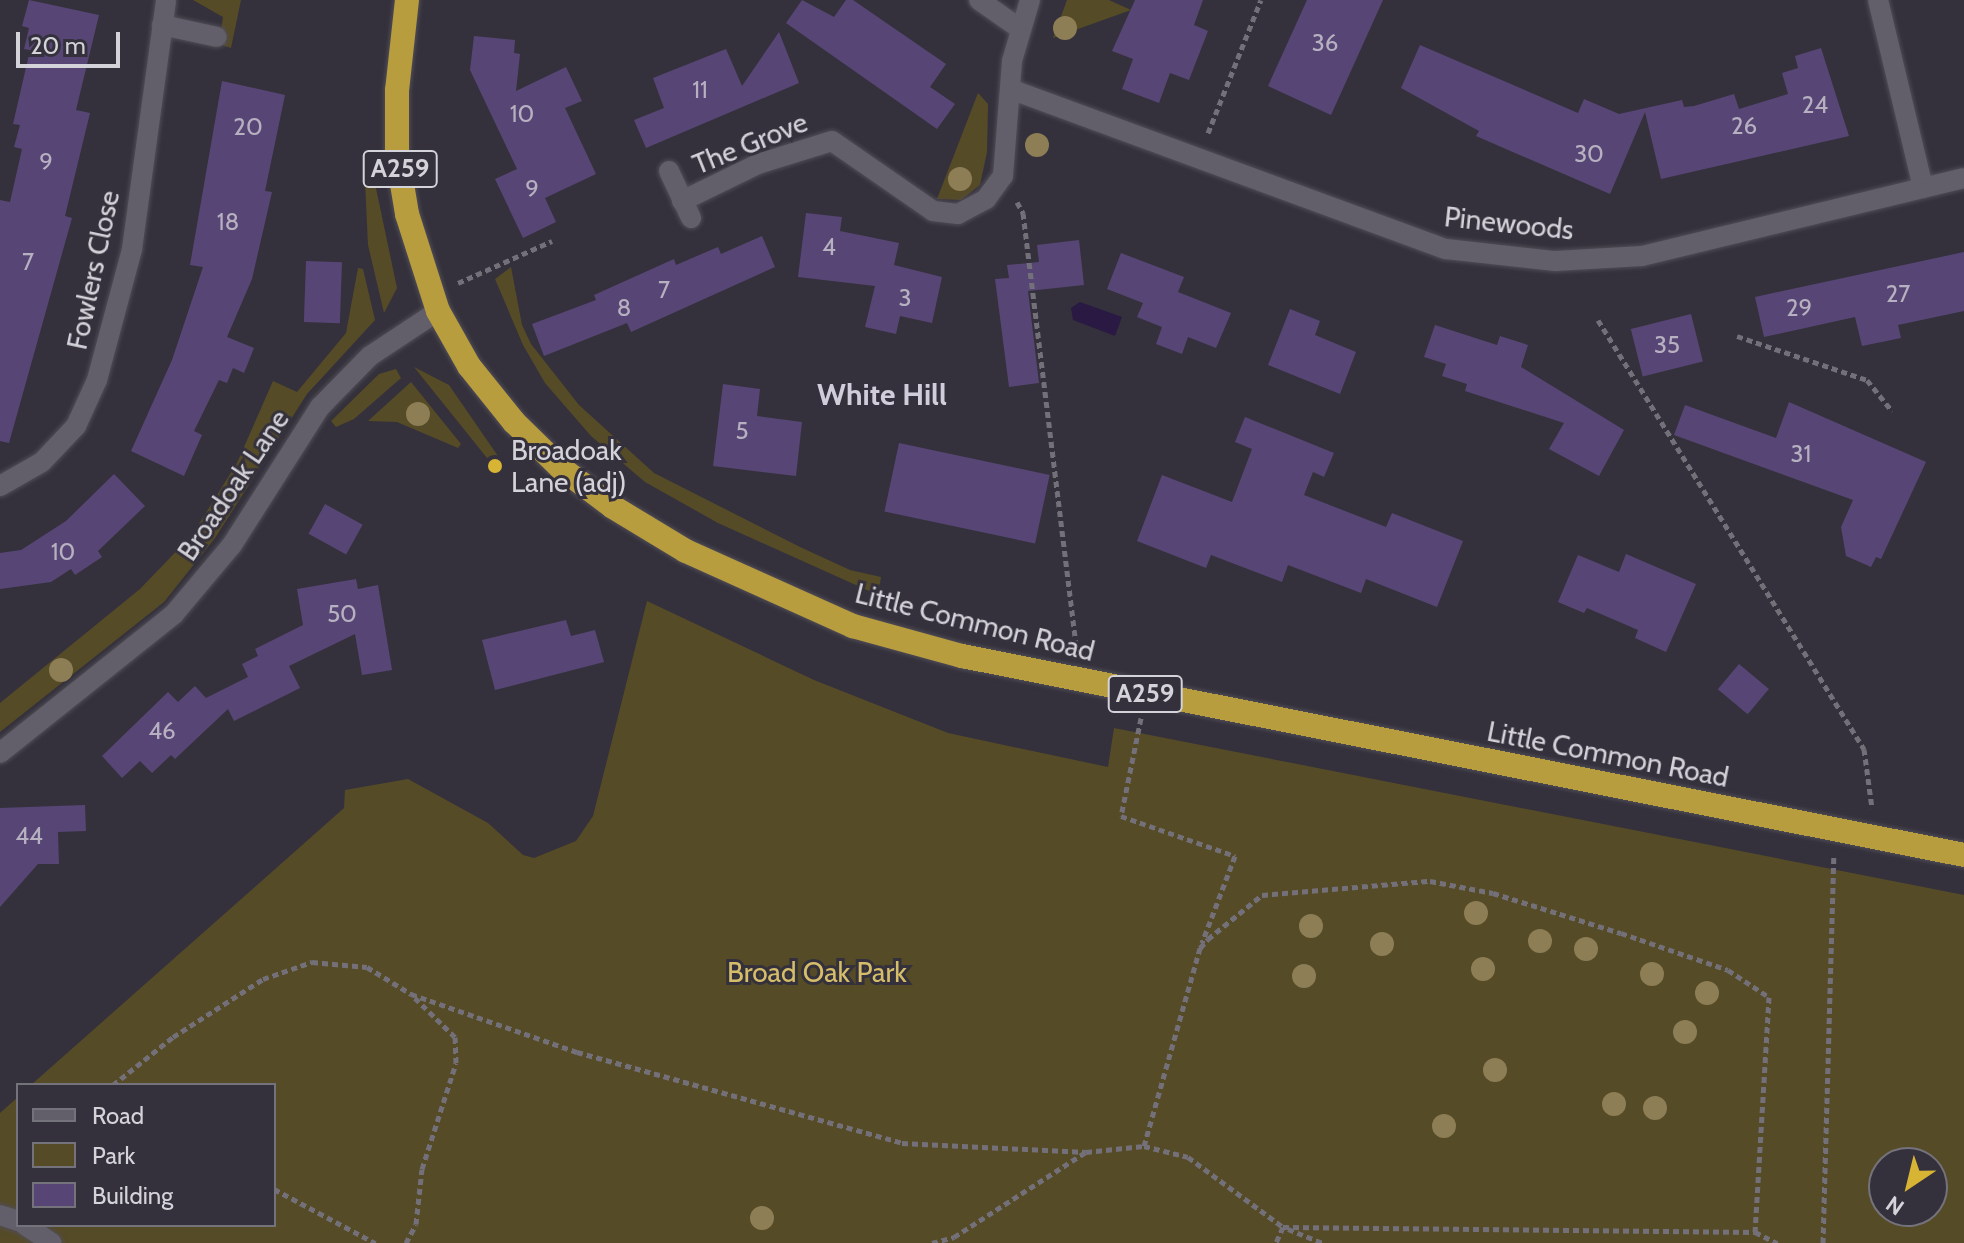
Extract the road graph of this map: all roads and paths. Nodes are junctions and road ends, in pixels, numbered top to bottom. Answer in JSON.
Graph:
{"nodes":[{"id":1,"x":407,"y":0,"type":"edge"},
{"id":2,"x":979,"y":0,"type":"edge"},
{"id":3,"x":1030,"y":0,"type":"edge"},
{"id":4,"x":1261,"y":0,"type":"edge"},
{"id":5,"x":1878,"y":0,"type":"edge"},
{"id":6,"x":164,"y":1,"type":"edge"},
{"id":7,"x":162,"y":25,"type":"junction"},
{"id":8,"x":1019,"y":28,"type":"junction"},
{"id":9,"x":217,"y":37,"type":"dead end"},
{"id":10,"x":1013,"y":90,"type":"junction"},
{"id":11,"x":1197,"y":159,"type":"junction"},
{"id":12,"x":669,"y":171,"type":"dead end"},
{"id":13,"x":1003,"y":176,"type":"junction"},
{"id":14,"x":1964,"y":178,"type":"edge"},
{"id":15,"x":1923,"y":188,"type":"junction"},
{"id":16,"x":552,"y":241,"type":"dead end"},
{"id":17,"x":435,"y":304,"type":"junction"},
{"id":18,"x":1598,"y":320,"type":"dead end"},
{"id":19,"x":1737,"y":336,"type":"dead end"},
{"id":20,"x":1892,"y":411,"type":"dead end"},
{"id":21,"x":0,"y":486,"type":"edge"},
{"id":22,"x":1080,"y":680,"type":"junction"},
{"id":23,"x":1147,"y":694,"type":"junction"},
{"id":24,"x":0,"y":753,"type":"edge"},
{"id":25,"x":1872,"y":793,"type":"dead end"},
{"id":26,"x":1834,"y":830,"type":"junction"},
{"id":27,"x":1964,"y":855,"type":"edge"},
{"id":28,"x":1200,"y":948,"type":"junction"},
{"id":29,"x":411,"y":994,"type":"junction"},
{"id":30,"x":116,"y":1083,"type":"edge"},
{"id":31,"x":1144,"y":1146,"type":"junction"},
{"id":32,"x":1086,"y":1152,"type":"junction"},
{"id":33,"x":276,"y":1190,"type":"edge"},
{"id":34,"x":28,"y":1227,"type":"edge"},
{"id":35,"x":1283,"y":1227,"type":"junction"},
{"id":36,"x":1755,"y":1232,"type":"junction"},
{"id":37,"x":52,"y":1243,"type":"edge"},
{"id":38,"x":375,"y":1243,"type":"edge"},
{"id":39,"x":406,"y":1243,"type":"edge"},
{"id":40,"x":932,"y":1243,"type":"edge"},
{"id":41,"x":1276,"y":1243,"type":"edge"},
{"id":42,"x":1323,"y":1243,"type":"edge"},
{"id":43,"x":1777,"y":1243,"type":"edge"},
{"id":44,"x":1823,"y":1243,"type":"edge"}],
"edges":[{"from":1,"to":17,"type":"highway","name":"Little Common Road","number":"A259"},
{"from":2,"to":8,"type":"street"},
{"from":3,"to":8,"type":"street"},
{"from":4,"to":11,"type":"path"},
{"from":5,"to":15,"type":"street"},
{"from":6,"to":7,"type":"street","name":"Fowlers Close"},
{"from":7,"to":9,"type":"street"},
{"from":7,"to":21,"type":"street","name":"Fowlers Close"},
{"from":8,"to":10,"type":"street"},
{"from":10,"to":11,"type":"street","name":"Pinewoods"},
{"from":10,"to":13,"type":"street"},
{"from":11,"to":15,"type":"street","name":"Pinewoods"},
{"from":12,"to":13,"type":"street","name":"The Grove"},
{"from":13,"to":22,"type":"path"},
{"from":14,"to":15,"type":"street","name":"Pinewoods"},
{"from":16,"to":17,"type":"path"},
{"from":17,"to":22,"type":"highway","name":"Little Common Road","number":"A259"},
{"from":17,"to":24,"type":"street","name":"Broadoak Lane"},
{"from":18,"to":25,"type":"path"},
{"from":19,"to":20,"type":"path"},
{"from":22,"to":23,"type":"highway","name":"Little Common Road","number":"A259"},
{"from":23,"to":26,"type":"highway","name":"Little Common Road","number":"A259"},
{"from":23,"to":28,"type":"path"},
{"from":26,"to":27,"type":"highway","name":"Little Common Road","number":"A259"},
{"from":26,"to":44,"type":"path"},
{"from":28,"to":31,"type":"path"},
{"from":28,"to":36,"type":"path"},
{"from":29,"to":30,"type":"path"},
{"from":29,"to":32,"type":"path"},
{"from":29,"to":39,"type":"path"},
{"from":31,"to":32,"type":"path"},
{"from":31,"to":35,"type":"path"},
{"from":32,"to":40,"type":"path"},
{"from":33,"to":38,"type":"path"},
{"from":34,"to":37,"type":"street"},
{"from":35,"to":36,"type":"path"},
{"from":35,"to":41,"type":"path"},
{"from":35,"to":42,"type":"path"},
{"from":36,"to":43,"type":"path"}]}
